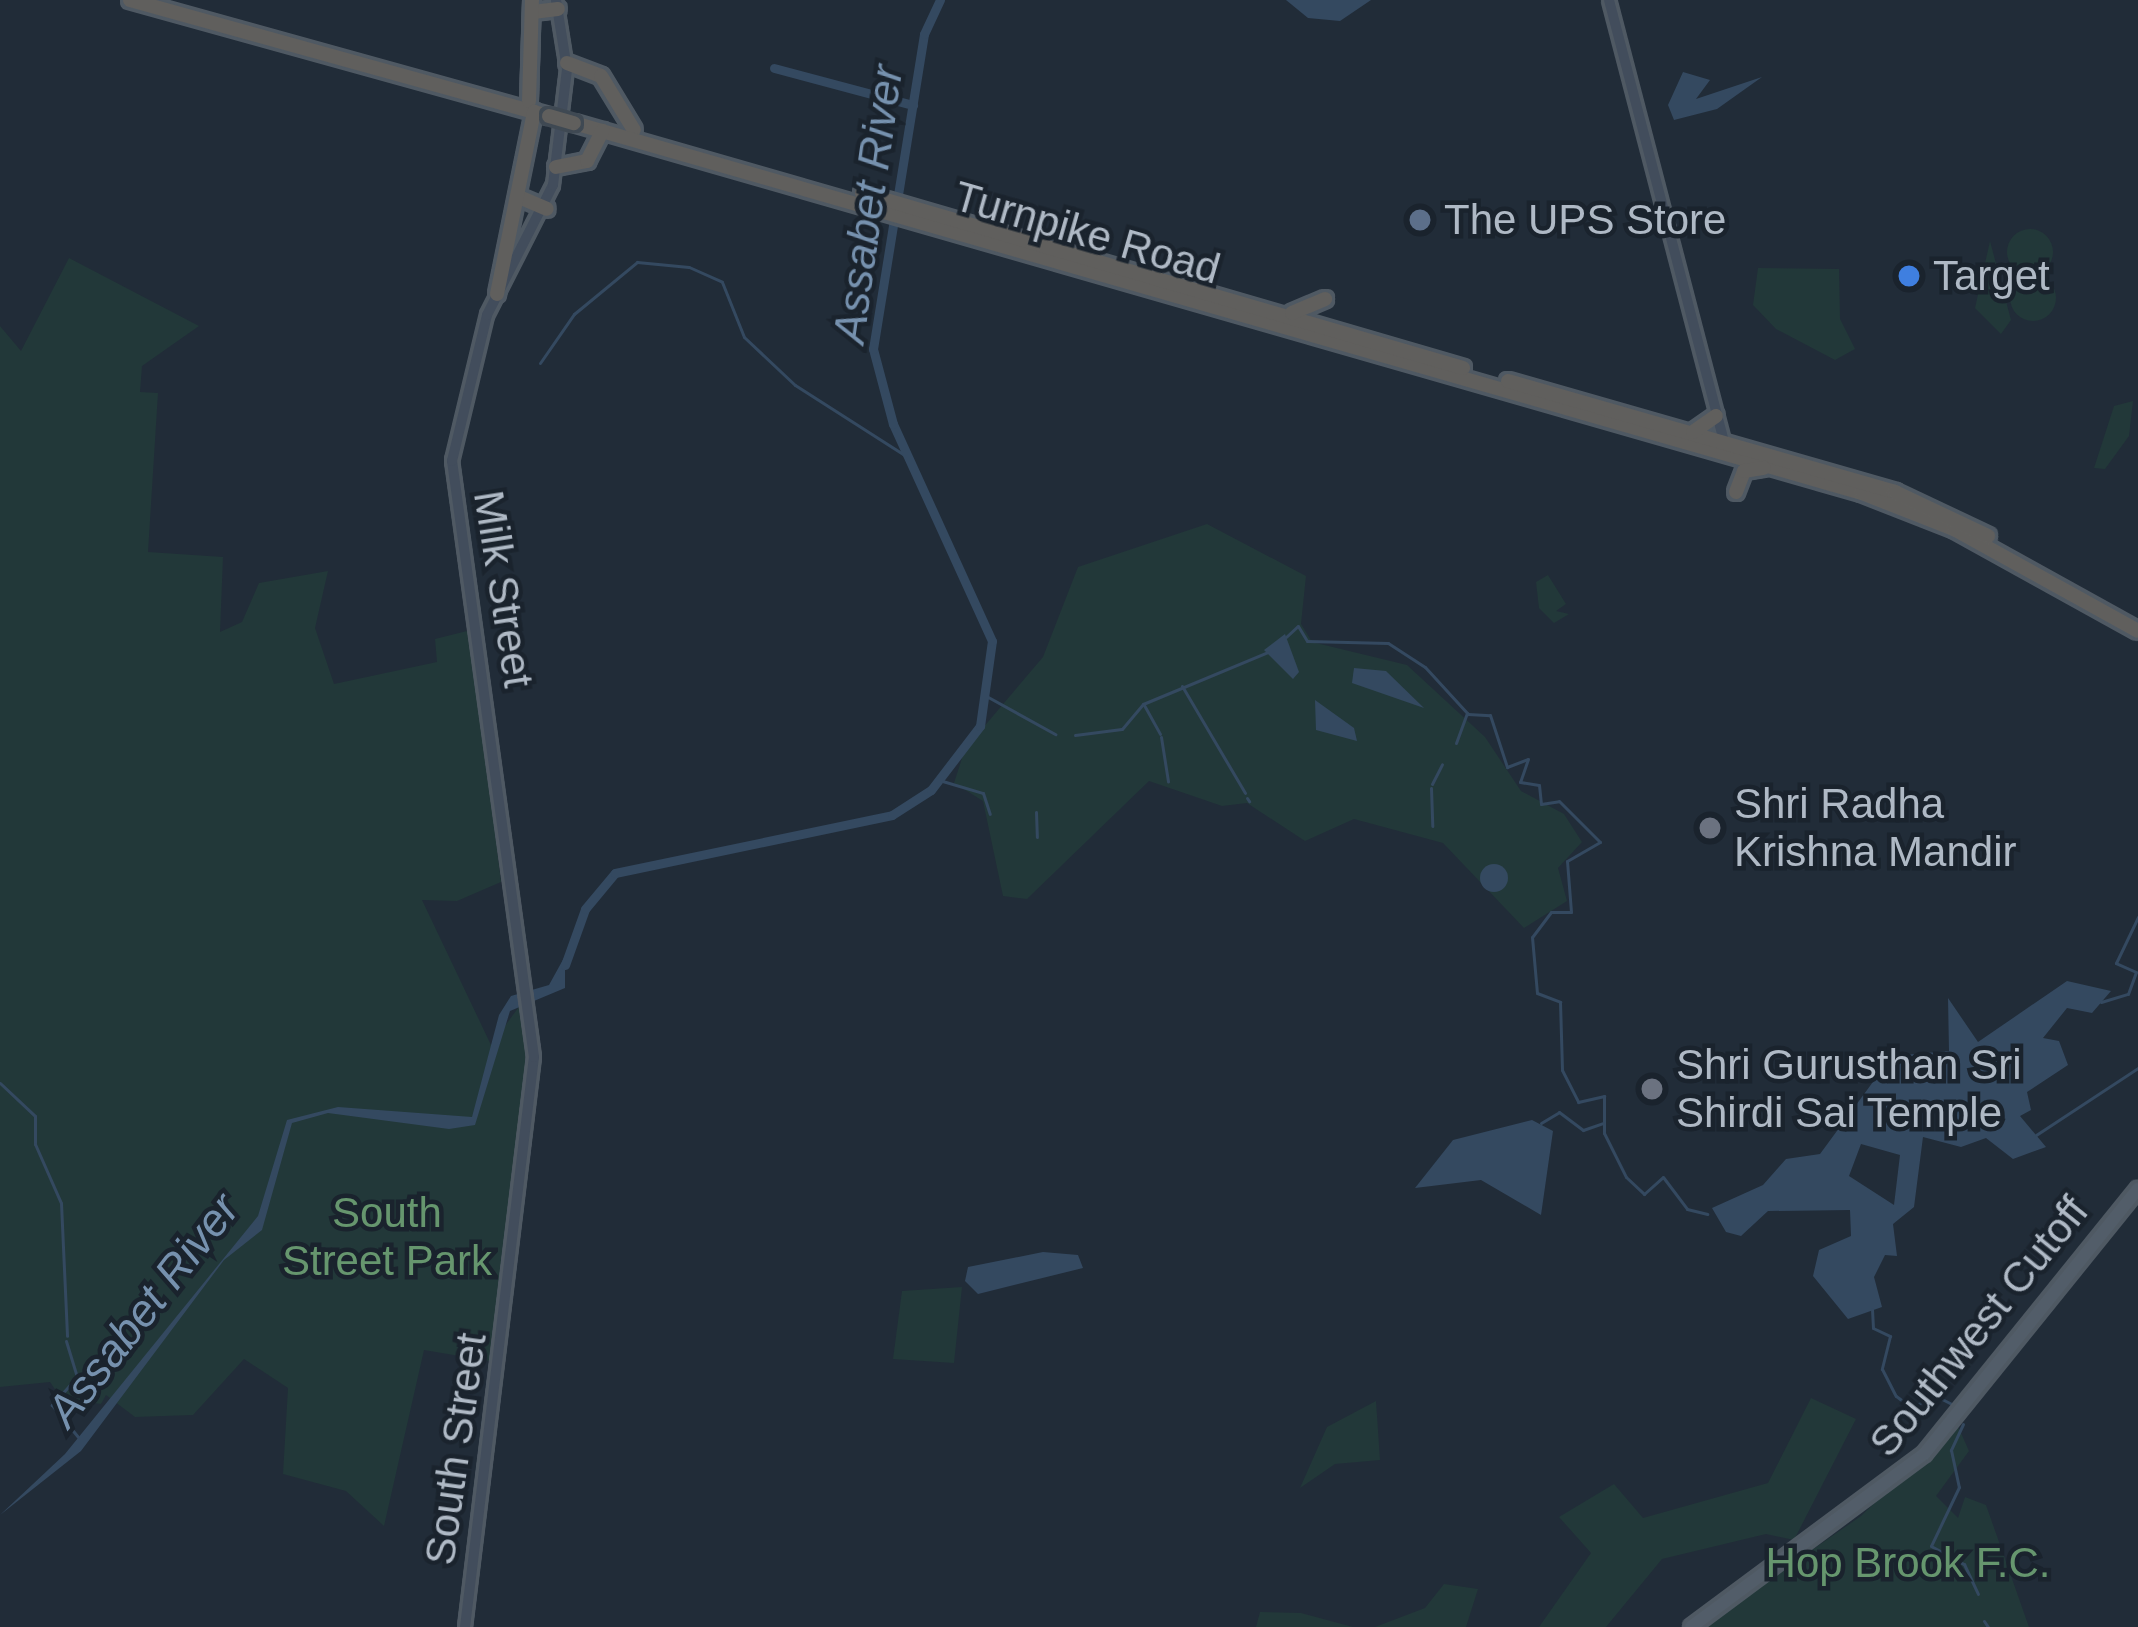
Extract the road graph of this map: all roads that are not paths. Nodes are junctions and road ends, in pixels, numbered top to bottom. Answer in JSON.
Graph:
{"nodes":[{"id":1,"x":130,"y":0,"type":"edge"},
{"id":2,"x":155,"y":0,"type":"edge"},
{"id":3,"x":1609,"y":0,"type":"edge"},
{"id":4,"x":557,"y":4,"type":"edge"},
{"id":5,"x":532,"y":6,"type":"edge"},
{"id":6,"x":567,"y":63,"type":"junction"},
{"id":7,"x":609,"y":99,"type":"junction"},
{"id":8,"x":541,"y":109,"type":"junction"},
{"id":9,"x":597,"y":124,"type":"junction"},
{"id":10,"x":634,"y":130,"type":"junction"},
{"id":11,"x":556,"y":167,"type":"junction"},
{"id":12,"x":519,"y":197,"type":"junction"},
{"id":13,"x":547,"y":208,"type":"junction"},
{"id":14,"x":897,"y":208,"type":"junction"},
{"id":15,"x":497,"y":294,"type":"junction"},
{"id":16,"x":1325,"y":298,"type":"dead end"},
{"id":17,"x":1288,"y":314,"type":"junction"},
{"id":18,"x":1716,"y":416,"type":"junction"},
{"id":19,"x":1692,"y":433,"type":"junction"},
{"id":20,"x":1725,"y":448,"type":"junction"},
{"id":21,"x":1776,"y":469,"type":"junction"},
{"id":22,"x":1736,"y":492,"type":"dead end"},
{"id":23,"x":2018,"y":558,"type":"junction"},
{"id":24,"x":2138,"y":622,"type":"edge"},
{"id":25,"x":2138,"y":631,"type":"edge"},
{"id":26,"x":528,"y":993,"type":"joint"},
{"id":27,"x":2138,"y":1189,"type":"edge"},
{"id":28,"x":466,"y":1627,"type":"edge"},
{"id":29,"x":1691,"y":1627,"type":"edge"}],
"edges":[{"from":1,"to":8,"type":"highway","name":"Turnpike Road"},
{"from":2,"to":8,"type":"highway","name":"Turnpike Road"},
{"from":3,"to":18,"type":"main road"},
{"from":4,"to":5,"type":"highway"},
{"from":4,"to":6,"type":"main road","name":"Milk Street"},
{"from":5,"to":8,"type":"highway"},
{"from":6,"to":7,"type":"highway"},
{"from":6,"to":11,"type":"main road","name":"Milk Street"},
{"from":7,"to":9,"type":"highway"},
{"from":7,"to":10,"type":"highway"},
{"from":8,"to":9,"type":"highway","name":"Turnpike Road","bridge":true},
{"from":8,"to":12,"type":"highway"},
{"from":9,"to":10,"type":"highway","name":"Turnpike Road"},
{"from":9,"to":11,"type":"highway"},
{"from":9,"to":14,"type":"highway","name":"Turnpike Road"},
{"from":10,"to":14,"type":"highway","name":"Turnpike Road"},
{"from":11,"to":13,"type":"main road","name":"Milk Street"},
{"from":12,"to":13,"type":"highway"},
{"from":12,"to":15,"type":"highway"},
{"from":13,"to":15,"type":"main road","name":"Milk Street"},
{"from":14,"to":17,"type":"highway","name":"Turnpike Road"},
{"from":14,"to":20,"type":"highway","name":"Turnpike Road"},
{"from":15,"to":26,"type":"main road","name":"Milk Street"},
{"from":16,"to":17,"type":"highway"},
{"from":17,"to":19,"type":"highway","name":"Turnpike Road"},
{"from":18,"to":19,"type":"highway"},
{"from":18,"to":20,"type":"main road"},
{"from":19,"to":20,"type":"highway","name":"Turnpike Road"},
{"from":20,"to":21,"type":"highway","name":"Turnpike Road"},
{"from":20,"to":23,"type":"highway","name":"Turnpike Road"},
{"from":21,"to":22,"type":"highway"},
{"from":21,"to":23,"type":"highway","name":"Turnpike Road"},
{"from":23,"to":24,"type":"highway"},
{"from":23,"to":25,"type":"highway"},
{"from":26,"to":28,"type":"main road","name":"South Street"},
{"from":27,"to":29,"type":"main road","name":"Southwest Cutoff"}]}
